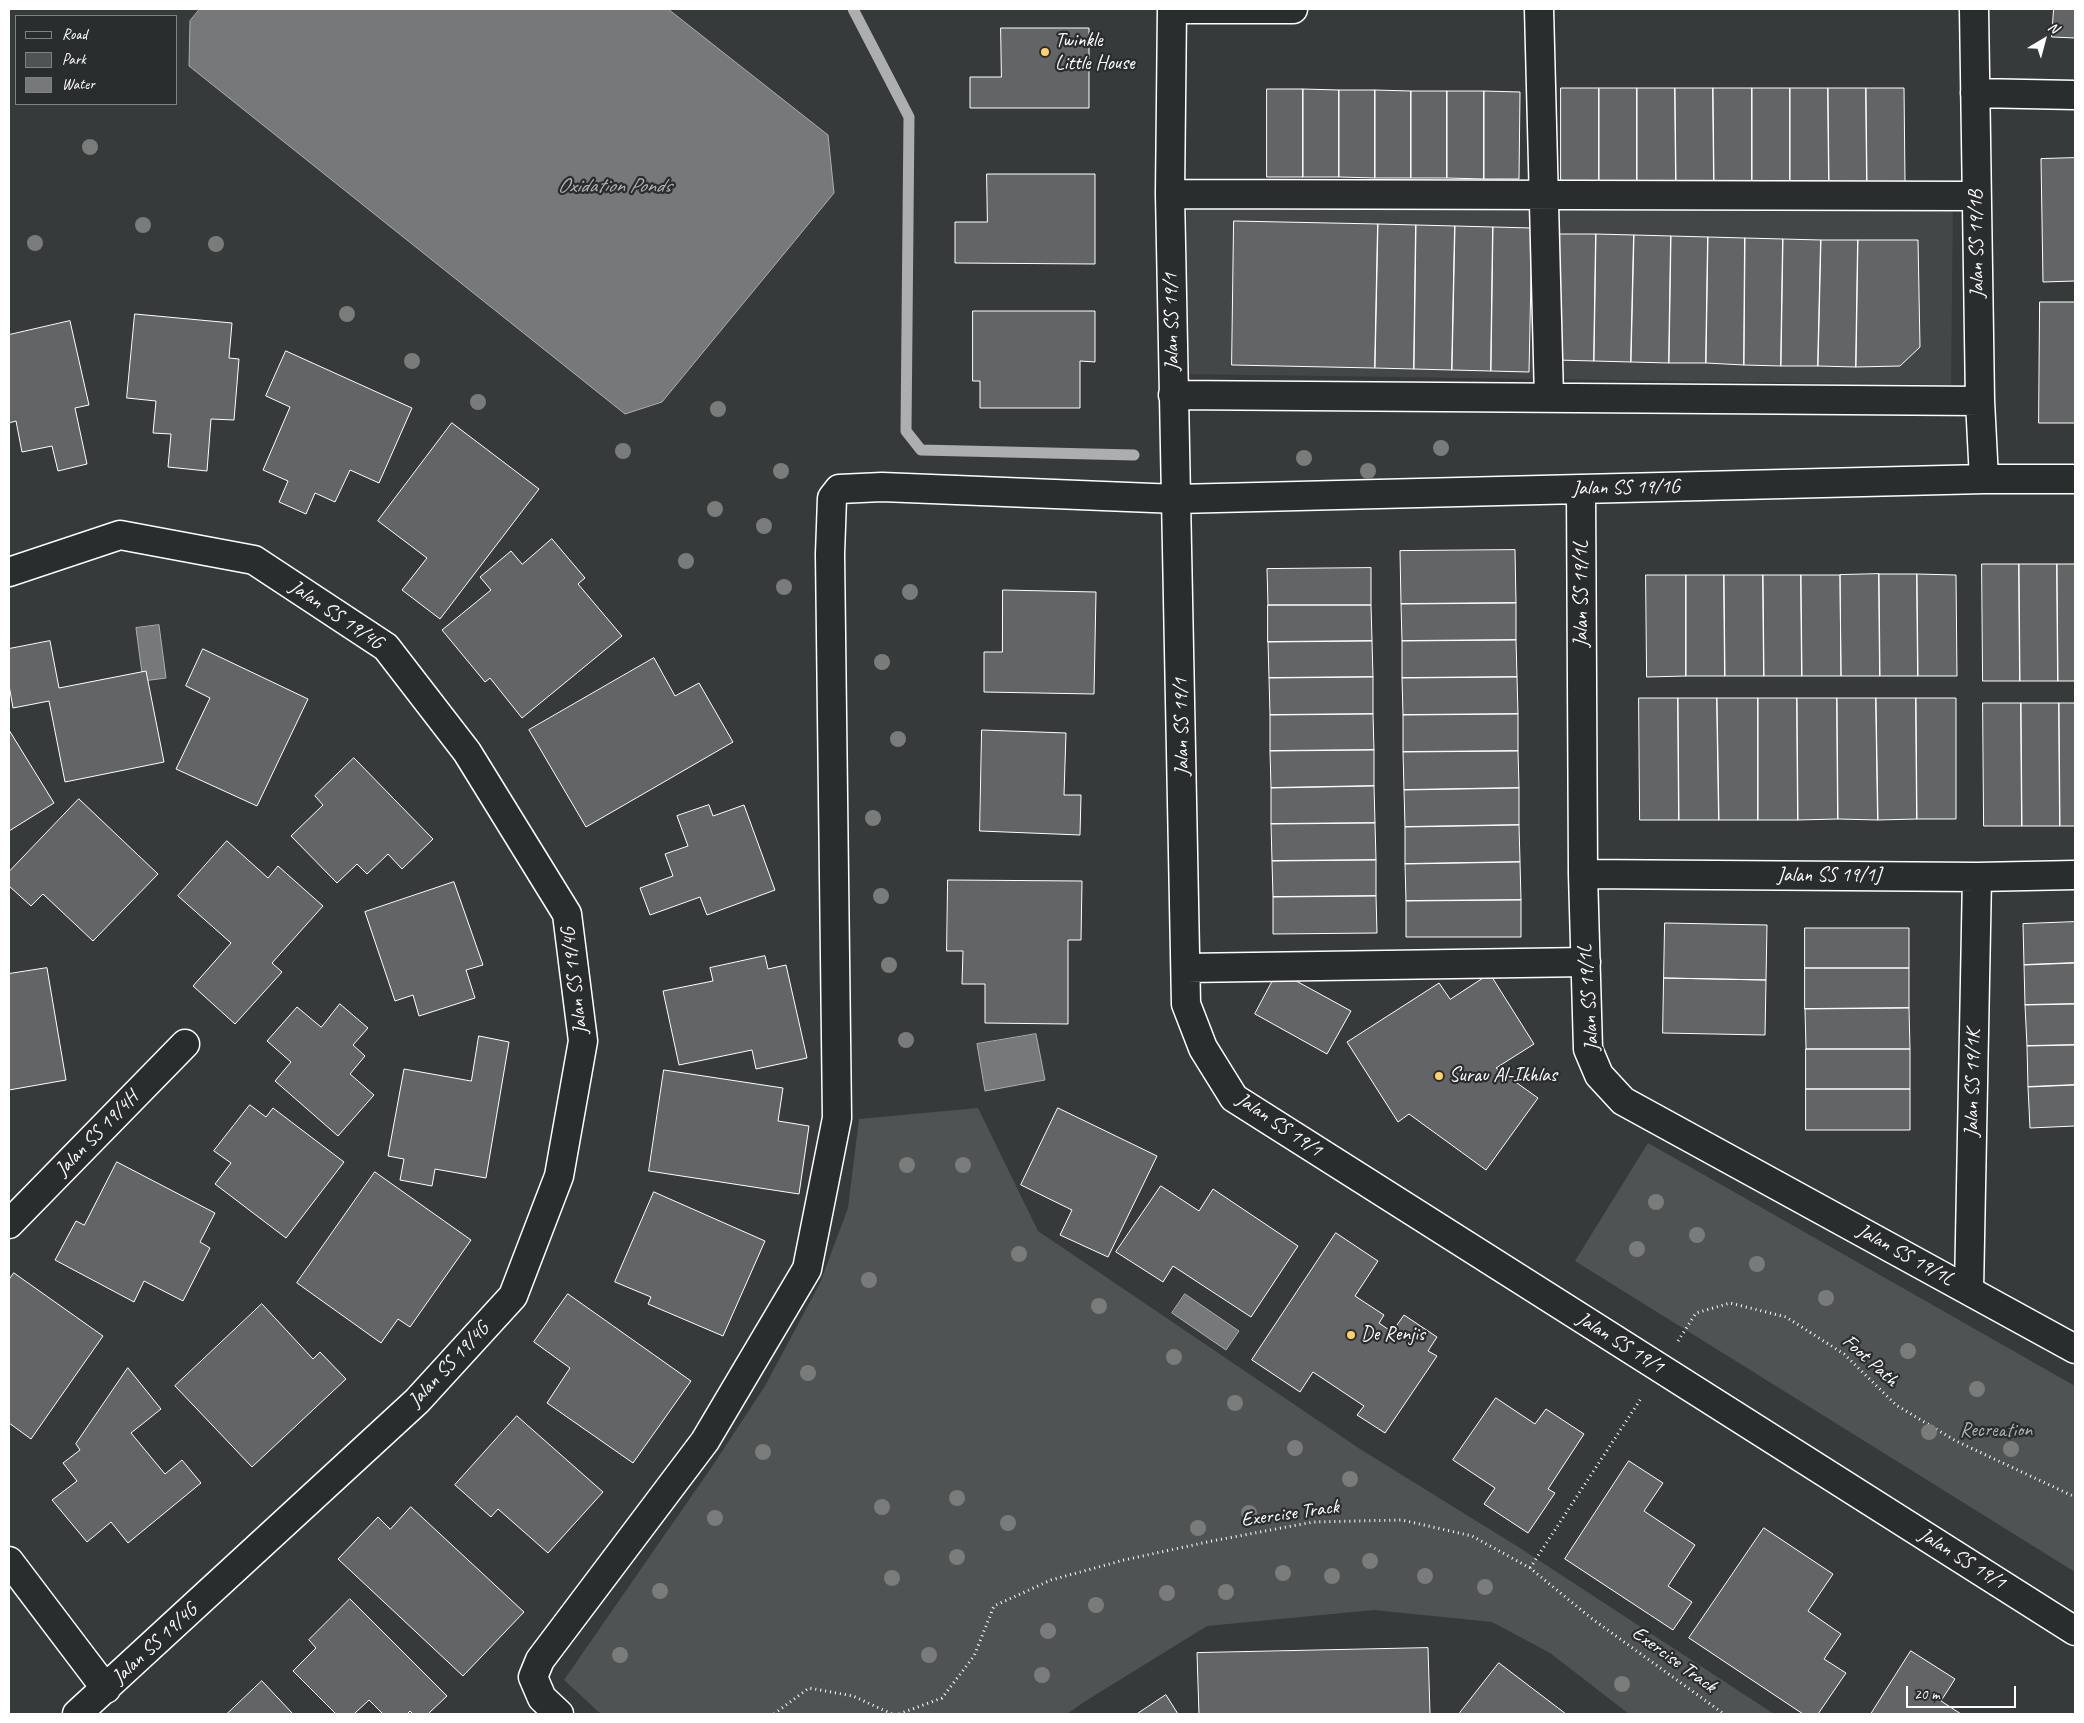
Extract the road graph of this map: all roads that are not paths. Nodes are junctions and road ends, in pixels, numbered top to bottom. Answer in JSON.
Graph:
{"nodes":[{"id":1,"x":1172,"y":9,"type":"edge"},
{"id":2,"x":1293,"y":9,"type":"edge"},
{"id":3,"x":1539,"y":9,"type":"edge"},
{"id":4,"x":1974,"y":9,"type":"edge"},
{"id":5,"x":1975,"y":93,"type":"junction"},
{"id":6,"x":2075,"y":95,"type":"edge"},
{"id":7,"x":1170,"y":194,"type":"junction"},
{"id":8,"x":1544,"y":195,"type":"junction"},
{"id":9,"x":1976,"y":196,"type":"junction"},
{"id":10,"x":1173,"y":394,"type":"junction"},
{"id":11,"x":1549,"y":398,"type":"junction"},
{"id":12,"x":1980,"y":401,"type":"junction"},
{"id":13,"x":1984,"y":479,"type":"junction"},
{"id":14,"x":2075,"y":479,"type":"edge"},
{"id":15,"x":1581,"y":489,"type":"junction"},
{"id":16,"x":1177,"y":499,"type":"junction"},
{"id":17,"x":9,"y":572,"type":"edge"},
{"id":18,"x":1584,"y":874,"type":"junction"},
{"id":19,"x":2075,"y":874,"type":"edge"},
{"id":20,"x":1977,"y":877,"type":"junction"},
{"id":21,"x":1586,"y":962,"type":"junction"},
{"id":22,"x":1186,"y":968,"type":"junction"},
{"id":23,"x":185,"y":1044,"type":"dead end"},
{"id":24,"x":9,"y":1224,"type":"edge"},
{"id":25,"x":1969,"y":1290,"type":"junction"},
{"id":26,"x":2075,"y":1349,"type":"edge"},
{"id":27,"x":9,"y":1561,"type":"edge"},
{"id":28,"x":2075,"y":1631,"type":"edge"},
{"id":29,"x":106,"y":1689,"type":"junction"},
{"id":30,"x":77,"y":1714,"type":"edge"},
{"id":31,"x":559,"y":1714,"type":"edge"}],
"edges":[{"from":1,"to":2,"type":"street"},
{"from":1,"to":7,"type":"street","name":"Jalan SS 19/1"},
{"from":3,"to":8,"type":"street"},
{"from":4,"to":5,"type":"street","name":"Jalan SS 19/1B"},
{"from":5,"to":6,"type":"street"},
{"from":5,"to":9,"type":"street","name":"Jalan SS 19/1B"},
{"from":7,"to":8,"type":"street"},
{"from":7,"to":10,"type":"street","name":"Jalan SS 19/1"},
{"from":8,"to":9,"type":"street"},
{"from":8,"to":11,"type":"street"},
{"from":9,"to":12,"type":"street","name":"Jalan SS 19/1B"},
{"from":10,"to":11,"type":"street"},
{"from":10,"to":16,"type":"street","name":"Jalan SS 19/1"},
{"from":11,"to":12,"type":"street"},
{"from":12,"to":13,"type":"street","name":"Jalan SS 19/1B"},
{"from":13,"to":14,"type":"street","name":"Jalan SS 19/1G"},
{"from":13,"to":15,"type":"street","name":"Jalan SS 19/1G"},
{"from":15,"to":16,"type":"street","name":"Jalan SS 19/1G"},
{"from":15,"to":18,"type":"street","name":"Jalan SS 19/1L"},
{"from":16,"to":22,"type":"street","name":"Jalan SS 19/1"},
{"from":16,"to":31,"type":"street","name":"Jalan SS 19/1G"},
{"from":17,"to":29,"type":"street","name":"Jalan SS 19/4G"},
{"from":18,"to":20,"type":"street","name":"Jalan SS 19/1J"},
{"from":18,"to":21,"type":"street","name":"Jalan SS 19/1L"},
{"from":19,"to":20,"type":"street","name":"Jalan SS 19/1J"},
{"from":20,"to":25,"type":"street","name":"Jalan SS 19/1K"},
{"from":21,"to":22,"type":"street"},
{"from":21,"to":25,"type":"street","name":"Jalan SS 19/1L"},
{"from":22,"to":28,"type":"street","name":"Jalan SS 19/1"},
{"from":23,"to":24,"type":"street","name":"Jalan SS 19/4H"},
{"from":25,"to":26,"type":"street","name":"Jalan SS 19/1L"},
{"from":27,"to":29,"type":"street","name":"Jalan SS 19/4G"},
{"from":29,"to":30,"type":"street","name":"Jalan SS 19/4G"}]}
